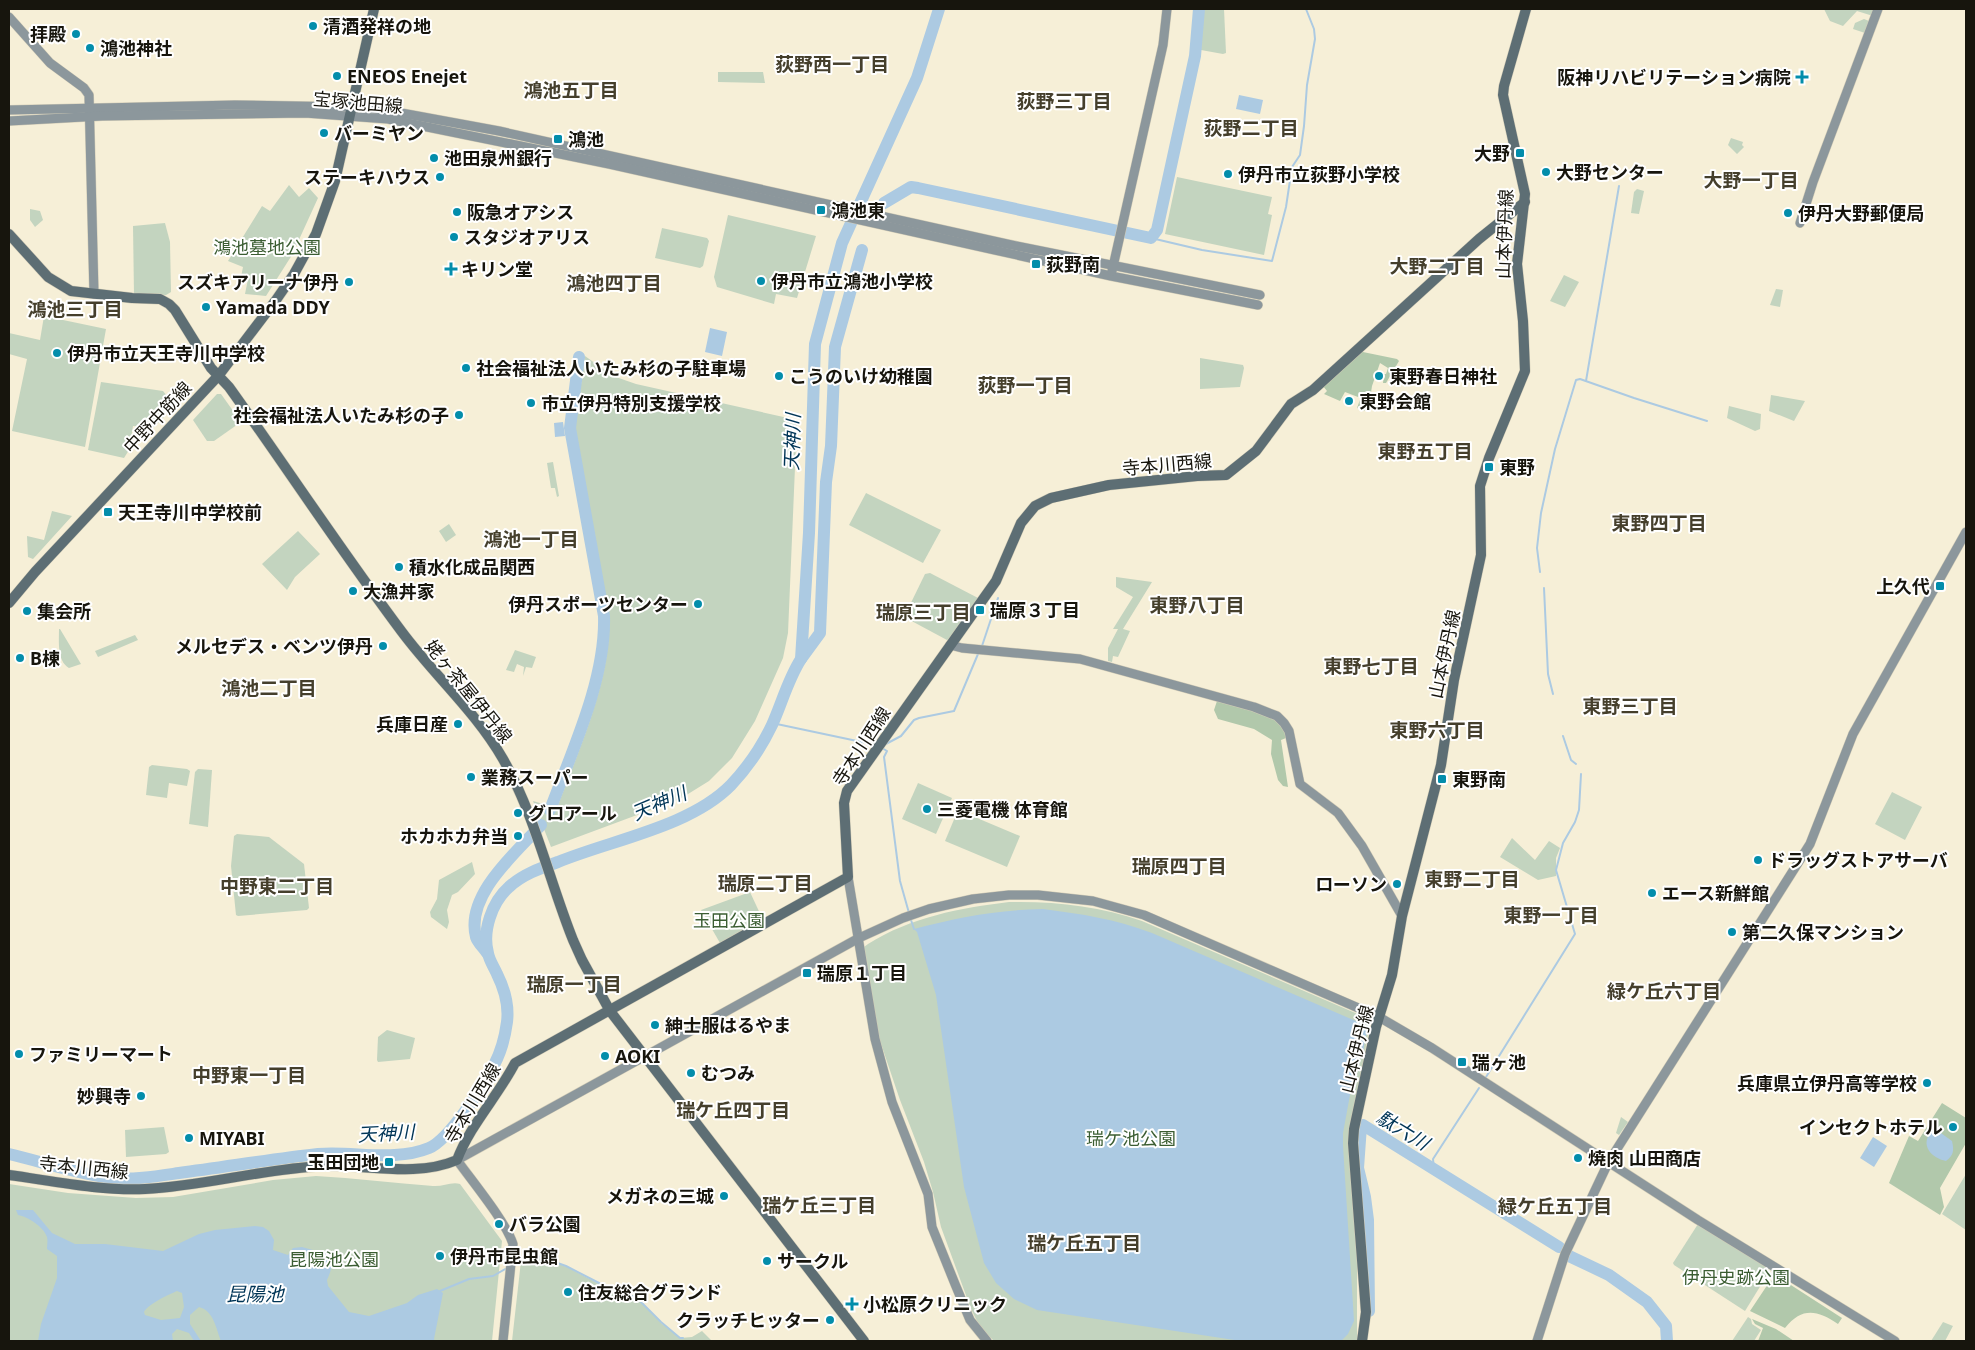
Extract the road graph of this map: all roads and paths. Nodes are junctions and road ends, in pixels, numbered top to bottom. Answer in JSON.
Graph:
{"nodes":[{"id":1,"x":374,"y":9,"type":"edge"},
{"id":2,"x":1167,"y":9,"type":"edge"},
{"id":3,"x":1526,"y":9,"type":"edge"},
{"id":4,"x":1878,"y":9,"type":"edge"},
{"id":5,"x":9,"y":17,"type":"edge"},
{"id":6,"x":90,"y":108,"type":"junction"},
{"id":7,"x":9,"y":110,"type":"edge"},
{"id":8,"x":351,"y":111,"type":"junction"},
{"id":9,"x":90,"y":118,"type":"junction"},
{"id":10,"x":9,"y":121,"type":"edge"},
{"id":11,"x":1525,"y":202,"type":"junction"},
{"id":12,"x":1800,"y":223,"type":"dead end"},
{"id":13,"x":9,"y":234,"type":"edge"},
{"id":14,"x":1006,"y":248,"type":"junction"},
{"id":15,"x":1113,"y":266,"type":"junction"},
{"id":16,"x":1110,"y":276,"type":"junction"},
{"id":17,"x":94,"y":294,"type":"junction"},
{"id":18,"x":1260,"y":295,"type":"dead end"},
{"id":19,"x":1258,"y":305,"type":"dead end"},
{"id":20,"x":219,"y":375,"type":"junction"},
{"id":21,"x":1966,"y":532,"type":"edge"},
{"id":22,"x":9,"y":603,"type":"edge"},
{"id":23,"x":950,"y":644,"type":"junction"},
{"id":24,"x":848,"y":878,"type":"junction"},
{"id":25,"x":1402,"y":916,"type":"junction"},
{"id":26,"x":859,"y":938,"type":"junction"},
{"id":27,"x":610,"y":1010,"type":"junction"},
{"id":28,"x":1379,"y":1017,"type":"junction"},
{"id":29,"x":644,"y":1057,"type":"junction"},
{"id":30,"x":457,"y":1160,"type":"junction"},
{"id":31,"x":1608,"y":1163,"type":"junction"},
{"id":32,"x":9,"y":1175,"type":"edge"},
{"id":33,"x":503,"y":1341,"type":"edge"},
{"id":34,"x":864,"y":1341,"type":"edge"},
{"id":35,"x":987,"y":1341,"type":"edge"},
{"id":36,"x":1362,"y":1341,"type":"edge"},
{"id":37,"x":1537,"y":1341,"type":"edge"},
{"id":38,"x":1895,"y":1341,"type":"edge"}],
"edges":[{"from":1,"to":8,"type":"main road","name":"中野中筋線"},
{"from":2,"to":15,"type":"street"},
{"from":3,"to":11,"type":"main road","name":"山本伊丹線"},
{"from":4,"to":12,"type":"street"},
{"from":5,"to":6,"type":"street"},
{"from":6,"to":7,"type":"street"},
{"from":6,"to":8,"type":"street"},
{"from":6,"to":9,"type":"street"},
{"from":8,"to":9,"type":"street","name":"宝塚池田線"},
{"from":8,"to":14,"type":"street","name":"宝塚池田線"},
{"from":8,"to":14,"type":"street"},
{"from":8,"to":20,"type":"main road","name":"中野中筋線"},
{"from":9,"to":10,"type":"street","name":"宝塚池田線"},
{"from":9,"to":17,"type":"street"},
{"from":11,"to":23,"type":"main road","name":"寺本川西線"},
{"from":11,"to":25,"type":"main road","name":"山本伊丹線"},
{"from":13,"to":17,"type":"main road","name":"姥ヶ茶屋伊丹線"},
{"from":14,"to":15,"type":"street"},
{"from":14,"to":16,"type":"street"},
{"from":15,"to":16,"type":"street"},
{"from":15,"to":18,"type":"street"},
{"from":16,"to":19,"type":"street"},
{"from":17,"to":20,"type":"main road","name":"姥ヶ茶屋伊丹線"},
{"from":20,"to":22,"type":"main road","name":"中野中筋線"},
{"from":20,"to":27,"type":"main road","name":"姥ヶ茶屋伊丹線"},
{"from":21,"to":31,"type":"street"},
{"from":23,"to":24,"type":"main road","name":"寺本川西線"},
{"from":23,"to":25,"type":"street"},
{"from":24,"to":26,"type":"street"},
{"from":24,"to":27,"type":"main road","name":"寺本川西線"},
{"from":25,"to":28,"type":"main road","name":"山本伊丹線"},
{"from":26,"to":28,"type":"street"},
{"from":26,"to":29,"type":"street"},
{"from":26,"to":35,"type":"street"},
{"from":27,"to":29,"type":"main road","name":"姥ヶ茶屋伊丹線"},
{"from":27,"to":30,"type":"main road","name":"寺本川西線"},
{"from":28,"to":31,"type":"street"},
{"from":28,"to":36,"type":"main road","name":"山本伊丹線"},
{"from":29,"to":30,"type":"street"},
{"from":29,"to":34,"type":"main road","name":"姥ヶ茶屋伊丹線"},
{"from":30,"to":32,"type":"main road","name":"寺本川西線"},
{"from":30,"to":33,"type":"street"},
{"from":31,"to":37,"type":"street"},
{"from":31,"to":38,"type":"street"}]}
